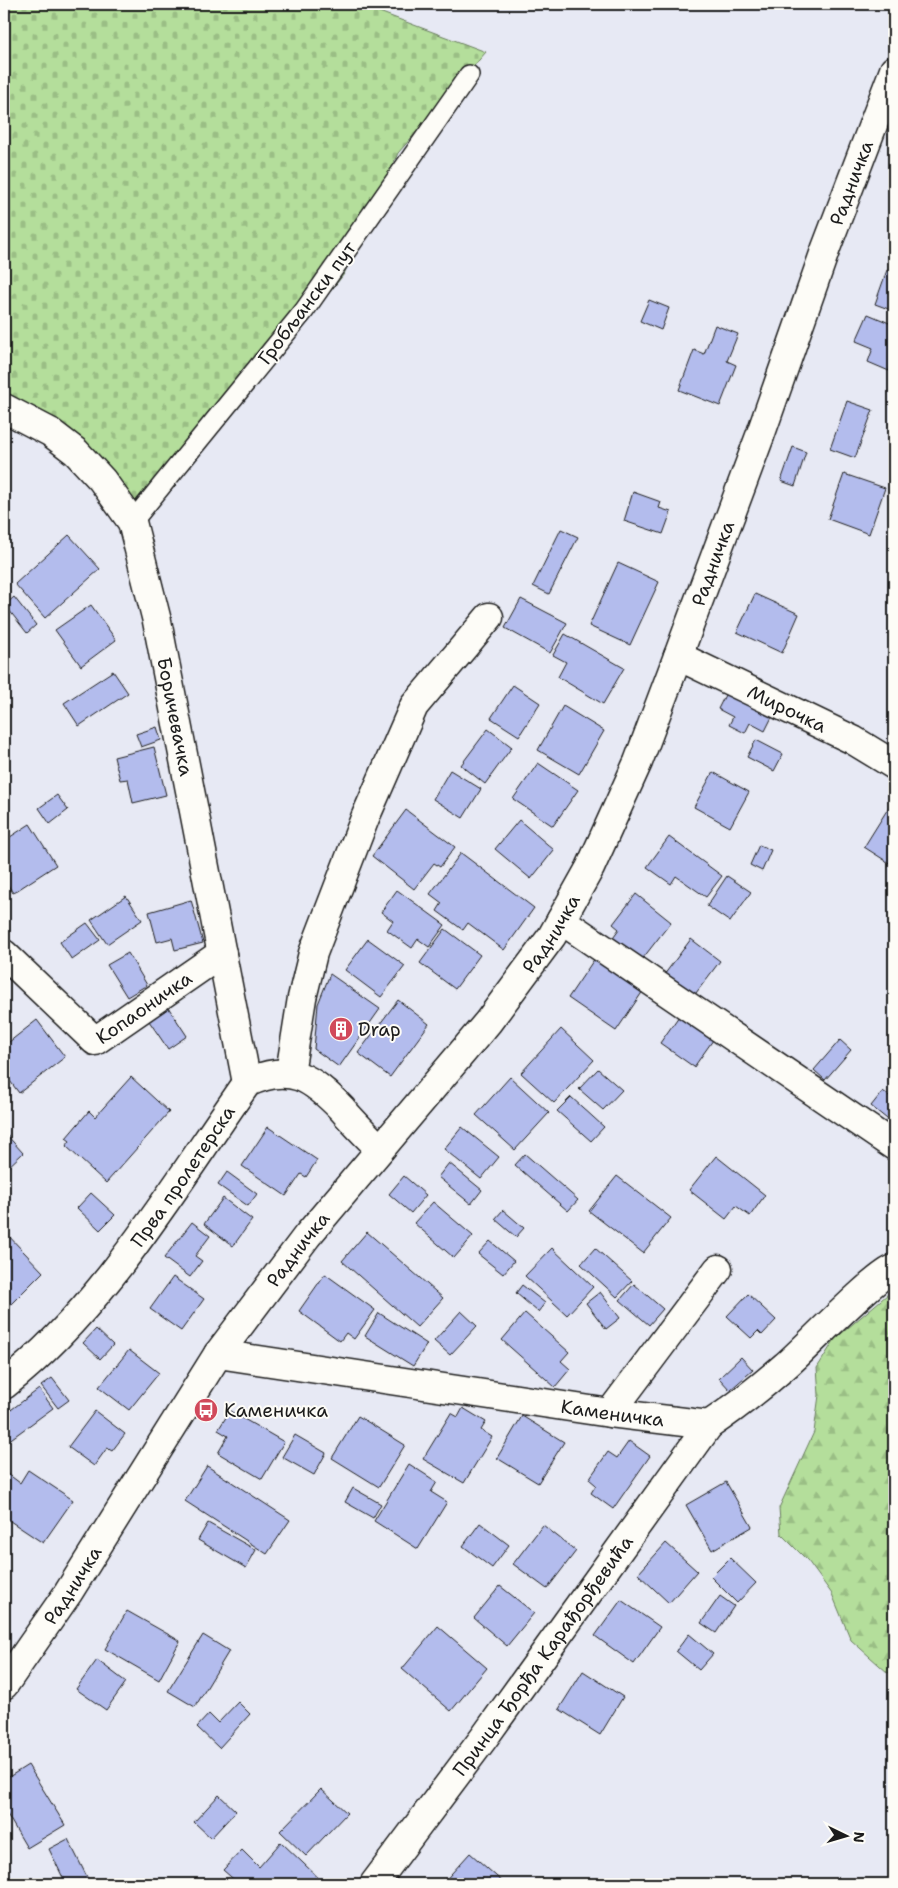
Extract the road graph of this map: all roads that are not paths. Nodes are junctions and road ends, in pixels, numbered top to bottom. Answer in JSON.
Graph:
{"nodes":[{"id":1,"x":894,"y":70,"type":"edge"},
{"id":2,"x":469,"y":75,"type":"dead end"},
{"id":3,"x":4,"y":408,"type":"edge"},
{"id":4,"x":132,"y":522,"type":"junction"},
{"id":5,"x":489,"y":617,"type":"dead end"},
{"id":6,"x":678,"y":656,"type":"junction"},
{"id":7,"x":894,"y":764,"type":"edge"},
{"id":8,"x":562,"y":920,"type":"junction"},
{"id":9,"x":222,"y":953,"type":"junction"},
{"id":10,"x":4,"y":954,"type":"edge"},
{"id":11,"x":290,"y":1073,"type":"junction"},
{"id":12,"x":247,"y":1083,"type":"junction"},
{"id":13,"x":894,"y":1146,"type":"edge"},
{"id":14,"x":380,"y":1149,"type":"junction"},
{"id":15,"x":718,"y":1269,"type":"dead end"},
{"id":16,"x":894,"y":1270,"type":"edge"},
{"id":17,"x":218,"y":1354,"type":"junction"},
{"id":18,"x":4,"y":1385,"type":"edge"},
{"id":19,"x":610,"y":1413,"type":"junction"},
{"id":20,"x":709,"y":1425,"type":"junction"},
{"id":21,"x":4,"y":1685,"type":"edge"},
{"id":22,"x":374,"y":1884,"type":"edge"}],
"edges":[{"from":1,"to":6,"type":"street","name":"Радничка"},
{"from":2,"to":4,"type":"lane","name":"Гробљански пут"},
{"from":3,"to":4,"type":"street","name":"Боричевачка"},
{"from":4,"to":9,"type":"street","name":"Боричевачка"},
{"from":5,"to":11,"type":"street"},
{"from":6,"to":7,"type":"street","name":"Мирочка"},
{"from":6,"to":8,"type":"street","name":"Радничка"},
{"from":8,"to":13,"type":"street"},
{"from":8,"to":14,"type":"street","name":"Радничка"},
{"from":9,"to":10,"type":"street","name":"Копаоничка"},
{"from":9,"to":12,"type":"street","name":"Боричевачка"},
{"from":11,"to":12,"type":"street"},
{"from":11,"to":14,"type":"street"},
{"from":12,"to":18,"type":"street","name":"Прва пролетерска"},
{"from":14,"to":17,"type":"street","name":"Радничка"},
{"from":15,"to":19,"type":"street"},
{"from":16,"to":20,"type":"street"},
{"from":17,"to":19,"type":"street","name":"Каменичка"},
{"from":17,"to":21,"type":"street","name":"Радничка"},
{"from":19,"to":20,"type":"street","name":"Каменичка"},
{"from":20,"to":22,"type":"street","name":"Принца Ђорђа Карађорђевића"}]}
